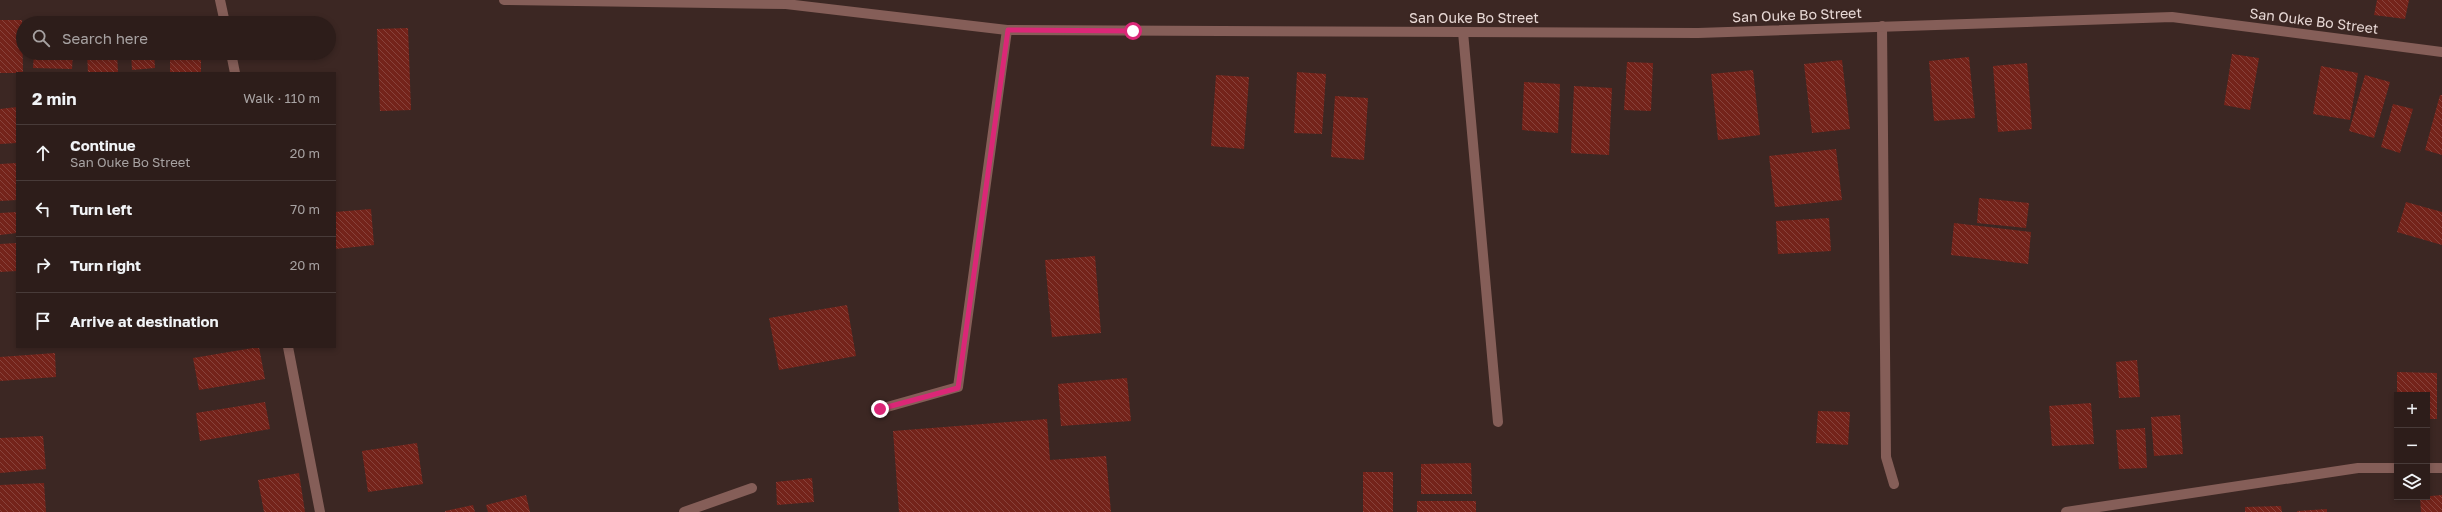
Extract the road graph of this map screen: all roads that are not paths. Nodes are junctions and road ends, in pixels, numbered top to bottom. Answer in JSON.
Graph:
{"nodes":[{"id":1,"x":220,"y":0,"type":"edge"},
{"id":2,"x":504,"y":0,"type":"edge"},
{"id":3,"x":223,"y":16,"type":"edge"},
{"id":4,"x":1882,"y":26,"type":"junction"},
{"id":5,"x":1008,"y":30,"type":"junction"},
{"id":6,"x":1463,"y":32,"type":"junction"},
{"id":7,"x":2442,"y":52,"type":"edge"},
{"id":8,"x":232,"y":60,"type":"edge"},
{"id":9,"x":235,"y":72,"type":"edge"},
{"id":10,"x":288,"y":348,"type":"edge"},
{"id":11,"x":880,"y":409,"type":"dead end"},
{"id":12,"x":1498,"y":422,"type":"dead end"},
{"id":13,"x":2394,"y":468,"type":"edge"},
{"id":14,"x":2430,"y":468,"type":"edge"},
{"id":15,"x":2442,"y":468,"type":"edge"},
{"id":16,"x":1894,"y":484,"type":"dead end"},
{"id":17,"x":752,"y":488,"type":"dead end"},
{"id":18,"x":320,"y":512,"type":"edge"},
{"id":19,"x":684,"y":512,"type":"edge"},
{"id":20,"x":2066,"y":512,"type":"edge"}],
"edges":[{"from":1,"to":3,"type":"street"},
{"from":2,"to":5,"type":"street","name":"San Ouke Bo Street"},
{"from":4,"to":6,"type":"street","name":"San Ouke Bo Street"},
{"from":4,"to":7,"type":"street","name":"San Ouke Bo Street"},
{"from":4,"to":16,"type":"street"},
{"from":5,"to":6,"type":"street","name":"San Ouke Bo Street"},
{"from":5,"to":11,"type":"street"},
{"from":6,"to":12,"type":"street"},
{"from":8,"to":9,"type":"street"},
{"from":10,"to":18,"type":"street"},
{"from":13,"to":20,"type":"street"},
{"from":14,"to":15,"type":"street"},
{"from":17,"to":19,"type":"street"}]}
